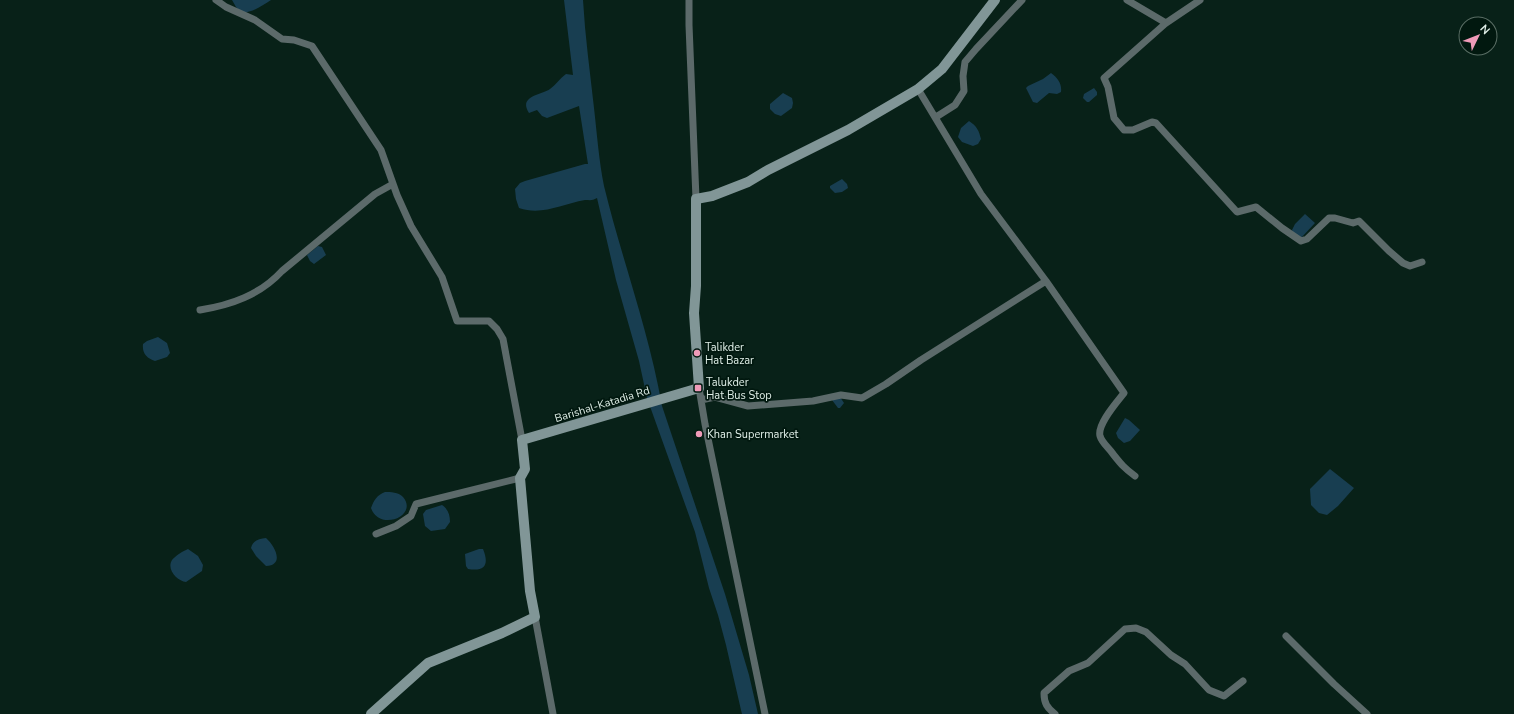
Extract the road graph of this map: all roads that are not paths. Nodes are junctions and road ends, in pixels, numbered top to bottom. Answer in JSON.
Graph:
{"nodes":[{"id":1,"x":216,"y":0,"type":"edge"},
{"id":2,"x":689,"y":0,"type":"edge"},
{"id":3,"x":995,"y":0,"type":"edge"},
{"id":4,"x":1022,"y":0,"type":"edge"},
{"id":5,"x":1127,"y":0,"type":"edge"},
{"id":6,"x":1200,"y":0,"type":"edge"},
{"id":7,"x":1166,"y":23,"type":"junction"},
{"id":8,"x":918,"y":89,"type":"junction"},
{"id":9,"x":936,"y":117,"type":"junction"},
{"id":10,"x":393,"y":184,"type":"junction"},
{"id":11,"x":696,"y":199,"type":"junction"},
{"id":12,"x":1422,"y":262,"type":"dead end"},
{"id":13,"x":1046,"y":281,"type":"junction"},
{"id":14,"x":200,"y":310,"type":"dead end"},
{"id":15,"x":699,"y":388,"type":"junction"},
{"id":16,"x":701,"y":400,"type":"junction"},
{"id":17,"x":522,"y":440,"type":"junction"},
{"id":18,"x":1135,"y":476,"type":"dead end"},
{"id":19,"x":520,"y":478,"type":"junction"},
{"id":20,"x":376,"y":534,"type":"dead end"},
{"id":21,"x":535,"y":617,"type":"junction"},
{"id":22,"x":1286,"y":636,"type":"dead end"},
{"id":23,"x":1243,"y":681,"type":"dead end"},
{"id":24,"x":371,"y":714,"type":"edge"},
{"id":25,"x":553,"y":714,"type":"edge"},
{"id":26,"x":766,"y":714,"type":"edge"},
{"id":27,"x":1054,"y":714,"type":"edge"},
{"id":28,"x":1367,"y":714,"type":"edge"}],
"edges":[{"from":1,"to":10,"type":"street"},
{"from":2,"to":11,"type":"street"},
{"from":3,"to":8,"type":"main road"},
{"from":4,"to":9,"type":"street"},
{"from":5,"to":7,"type":"street"},
{"from":6,"to":7,"type":"street"},
{"from":7,"to":12,"type":"street"},
{"from":8,"to":9,"type":"street"},
{"from":8,"to":11,"type":"main road"},
{"from":9,"to":13,"type":"street"},
{"from":10,"to":14,"type":"street"},
{"from":10,"to":17,"type":"street"},
{"from":11,"to":15,"type":"main road"},
{"from":13,"to":16,"type":"street"},
{"from":13,"to":18,"type":"street"},
{"from":15,"to":16,"type":"street"},
{"from":15,"to":17,"type":"main road","name":"Barishal-Katadia Rd"},
{"from":16,"to":26,"type":"street"},
{"from":17,"to":19,"type":"main road"},
{"from":19,"to":20,"type":"street"},
{"from":19,"to":21,"type":"main road"},
{"from":21,"to":24,"type":"main road"},
{"from":21,"to":25,"type":"street"},
{"from":22,"to":28,"type":"street"},
{"from":23,"to":27,"type":"street"}]}
